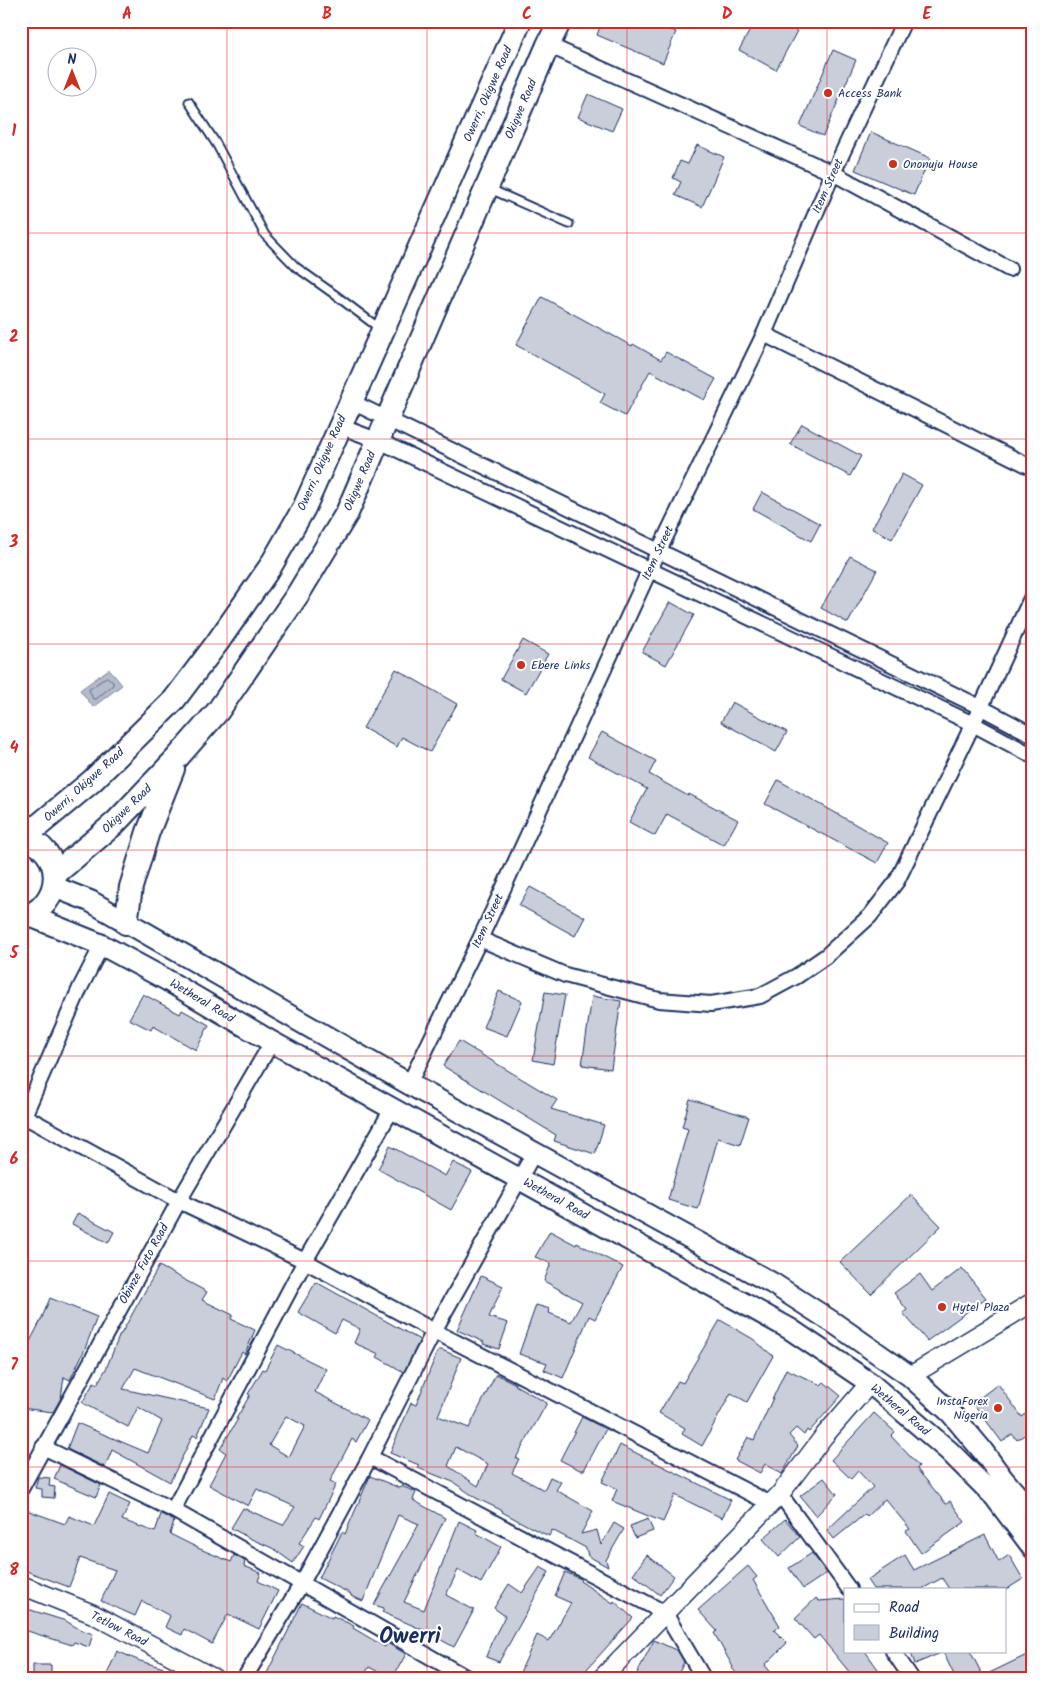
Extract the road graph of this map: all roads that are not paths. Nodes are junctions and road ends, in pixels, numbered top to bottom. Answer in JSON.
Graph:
{"nodes":[{"id":1,"x":520,"y":21,"type":"edge"},
{"id":2,"x":560,"y":21,"type":"edge"},
{"id":3,"x":904,"y":21,"type":"edge"},
{"id":4,"x":548,"y":46,"type":"junction"},
{"id":5,"x":189,"y":102,"type":"dead end"},
{"id":6,"x":833,"y":173,"type":"junction"},
{"id":7,"x":488,"y":188,"type":"junction"},
{"id":8,"x":568,"y":224,"type":"dead end"},
{"id":9,"x":1009,"y":269,"type":"dead end"},
{"id":10,"x":381,"y":330,"type":"junction"},
{"id":11,"x":764,"y":334,"type":"junction"},
{"id":12,"x":350,"y":401,"type":"junction"},
{"id":13,"x":387,"y":420,"type":"junction"},
{"id":14,"x":339,"y":426,"type":"junction"},
{"id":15,"x":377,"y":440,"type":"junction"},
{"id":16,"x":1033,"y":468,"type":"edge"},
{"id":17,"x":659,"y":551,"type":"junction"},
{"id":18,"x":650,"y":569,"type":"junction"},
{"id":19,"x":1033,"y":594,"type":"edge"},
{"id":20,"x":980,"y":707,"type":"junction"},
{"id":21,"x":972,"y":724,"type":"junction"},
{"id":22,"x":1033,"y":734,"type":"edge"},
{"id":23,"x":1033,"y":756,"type":"edge"},
{"id":24,"x":178,"y":758,"type":"junction"},
{"id":25,"x":21,"y":833,"type":"edge"},
{"id":26,"x":21,"y":837,"type":"edge"},
{"id":27,"x":55,"y":880,"type":"junction"},
{"id":28,"x":26,"y":918,"type":"edge"},
{"id":29,"x":126,"y":923,"type":"junction"},
{"id":30,"x":480,"y":939,"type":"junction"},
{"id":31,"x":102,"y":945,"type":"junction"},
{"id":32,"x":272,"y":1042,"type":"junction"},
{"id":33,"x":409,"y":1084,"type":"junction"},
{"id":34,"x":392,"y":1109,"type":"junction"},
{"id":35,"x":23,"y":1119,"type":"edge"},
{"id":36,"x":534,"y":1153,"type":"junction"},
{"id":37,"x":520,"y":1179,"type":"junction"},
{"id":38,"x":179,"y":1201,"type":"junction"},
{"id":39,"x":305,"y":1261,"type":"junction"},
{"id":40,"x":1033,"y":1302,"type":"edge"},
{"id":41,"x":434,"y":1331,"type":"junction"},
{"id":42,"x":910,"y":1376,"type":"junction"},
{"id":43,"x":870,"y":1383,"type":"junction"},
{"id":44,"x":43,"y":1447,"type":"junction"},
{"id":45,"x":370,"y":1457,"type":"junction"},
{"id":46,"x":21,"y":1489,"type":"edge"},
{"id":47,"x":776,"y":1499,"type":"junction"},
{"id":48,"x":173,"y":1510,"type":"junction"},
{"id":49,"x":1033,"y":1514,"type":"edge"},
{"id":50,"x":1033,"y":1548,"type":"edge"},
{"id":51,"x":302,"y":1583,"type":"junction"},
{"id":52,"x":21,"y":1585,"type":"edge"},
{"id":53,"x":848,"y":1588,"type":"edge"},
{"id":54,"x":665,"y":1613,"type":"junction"},
{"id":55,"x":895,"y":1652,"type":"edge"},
{"id":56,"x":214,"y":1679,"type":"edge"},
{"id":57,"x":244,"y":1679,"type":"edge"},
{"id":58,"x":469,"y":1679,"type":"edge"},
{"id":59,"x":601,"y":1679,"type":"edge"},
{"id":60,"x":704,"y":1679,"type":"edge"},
{"id":61,"x":912,"y":1679,"type":"edge"}],
"edges":[{"from":1,"to":10,"type":"main road","name":"Owerri, Okigwe Road"},
{"from":2,"to":4,"type":"main road","name":"Okigwe Road"},
{"from":3,"to":6,"type":"street","name":"Item Street"},
{"from":4,"to":6,"type":"street"},
{"from":4,"to":7,"type":"main road","name":"Okigwe Road"},
{"from":5,"to":10,"type":"lane"},
{"from":6,"to":9,"type":"street"},
{"from":6,"to":11,"type":"street","name":"Item Street"},
{"from":7,"to":8,"type":"lane"},
{"from":7,"to":13,"type":"main road","name":"Okigwe Road"},
{"from":10,"to":12,"type":"main road","name":"Owerri, Okigwe Road"},
{"from":11,"to":16,"type":"street"},
{"from":11,"to":17,"type":"street","name":"Item Street"},
{"from":12,"to":13,"type":"street"},
{"from":12,"to":14,"type":"main road","name":"Owerri, Okigwe Road"},
{"from":13,"to":15,"type":"main road","name":"Okigwe Road"},
{"from":13,"to":17,"type":"street"},
{"from":14,"to":15,"type":"street"},
{"from":14,"to":25,"type":"main road","name":"Owerri, Okigwe Road"},
{"from":15,"to":18,"type":"street"},
{"from":15,"to":24,"type":"main road","name":"Okigwe Road"},
{"from":17,"to":18,"type":"street","name":"Item Street"},
{"from":17,"to":20,"type":"street"},
{"from":18,"to":21,"type":"street"},
{"from":18,"to":30,"type":"street","name":"Item Street"},
{"from":19,"to":20,"type":"street"},
{"from":20,"to":21,"type":"street"},
{"from":20,"to":22,"type":"street"},
{"from":21,"to":23,"type":"street"},
{"from":21,"to":30,"type":"street"},
{"from":24,"to":27,"type":"main road","name":"Okigwe Road"},
{"from":24,"to":29,"type":"main road"},
{"from":26,"to":27,"type":"main road"},
{"from":27,"to":28,"type":"main road","name":"Okigwe Road"},
{"from":27,"to":29,"type":"main road"},
{"from":28,"to":31,"type":"main road","name":"Wetheral Road"},
{"from":29,"to":33,"type":"main road"},
{"from":30,"to":33,"type":"street","name":"Item Street"},
{"from":31,"to":32,"type":"main road","name":"Wetheral Road"},
{"from":31,"to":35,"type":"street"},
{"from":32,"to":34,"type":"main road","name":"Wetheral Road"},
{"from":32,"to":38,"type":"street","name":"Obinze Futo Road"},
{"from":33,"to":36,"type":"main road"},
{"from":34,"to":37,"type":"main road","name":"Wetheral Road"},
{"from":34,"to":39,"type":"street"},
{"from":35,"to":38,"type":"street"},
{"from":36,"to":37,"type":"street"},
{"from":36,"to":42,"type":"main road"},
{"from":37,"to":41,"type":"street"},
{"from":37,"to":43,"type":"main road","name":"Wetheral Road"},
{"from":38,"to":39,"type":"street"},
{"from":38,"to":44,"type":"street","name":"Obinze Futo Road"},
{"from":39,"to":41,"type":"street"},
{"from":39,"to":48,"type":"street"},
{"from":40,"to":42,"type":"street"},
{"from":41,"to":45,"type":"street"},
{"from":41,"to":47,"type":"street"},
{"from":42,"to":49,"type":"main road"},
{"from":43,"to":47,"type":"street"},
{"from":43,"to":50,"type":"main road","name":"Wetheral Road"},
{"from":44,"to":46,"type":"street","name":"Obinze Futo Road"},
{"from":44,"to":48,"type":"street"},
{"from":45,"to":51,"type":"street"},
{"from":45,"to":54,"type":"street"},
{"from":47,"to":53,"type":"street"},
{"from":47,"to":54,"type":"street"},
{"from":48,"to":51,"type":"street"},
{"from":51,"to":57,"type":"street"},
{"from":51,"to":58,"type":"street"},
{"from":52,"to":56,"type":"street","name":"Tetlow Road"},
{"from":54,"to":59,"type":"street"},
{"from":54,"to":60,"type":"street"},
{"from":55,"to":61,"type":"street"}]}
